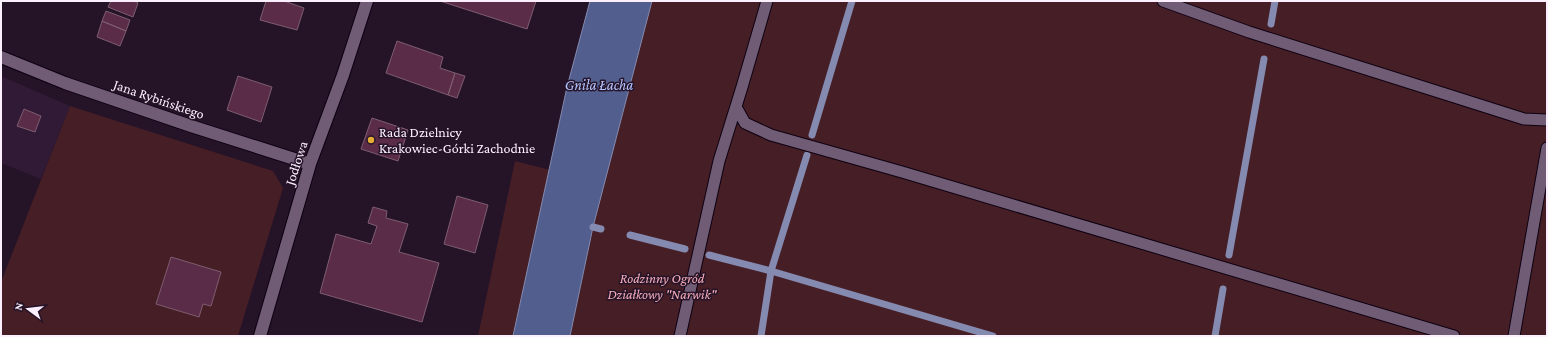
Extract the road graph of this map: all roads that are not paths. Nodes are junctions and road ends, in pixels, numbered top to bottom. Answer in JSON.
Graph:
{"nodes":[{"id":1,"x":367,"y":1,"type":"edge"},
{"id":2,"x":767,"y":1,"type":"edge"},
{"id":3,"x":1163,"y":1,"type":"edge"},
{"id":4,"x":1,"y":57,"type":"edge"},
{"id":5,"x":736,"y":107,"type":"junction"},
{"id":6,"x":1547,"y":120,"type":"edge"},
{"id":7,"x":1547,"y":148,"type":"edge"},
{"id":8,"x":310,"y":164,"type":"junction"},
{"id":9,"x":260,"y":336,"type":"edge"},
{"id":10,"x":680,"y":336,"type":"edge"},
{"id":11,"x":1454,"y":336,"type":"edge"},
{"id":12,"x":1514,"y":336,"type":"edge"}],
"edges":[{"from":1,"to":8,"type":"street","name":"Jodłowa"},
{"from":2,"to":5,"type":"lane"},
{"from":3,"to":6,"type":"lane"},
{"from":4,"to":8,"type":"street","name":"Jana Rybińskiego"},
{"from":5,"to":10,"type":"lane"},
{"from":5,"to":11,"type":"lane"},
{"from":7,"to":12,"type":"lane"},
{"from":8,"to":9,"type":"street","name":"Jodłowa"}]}
